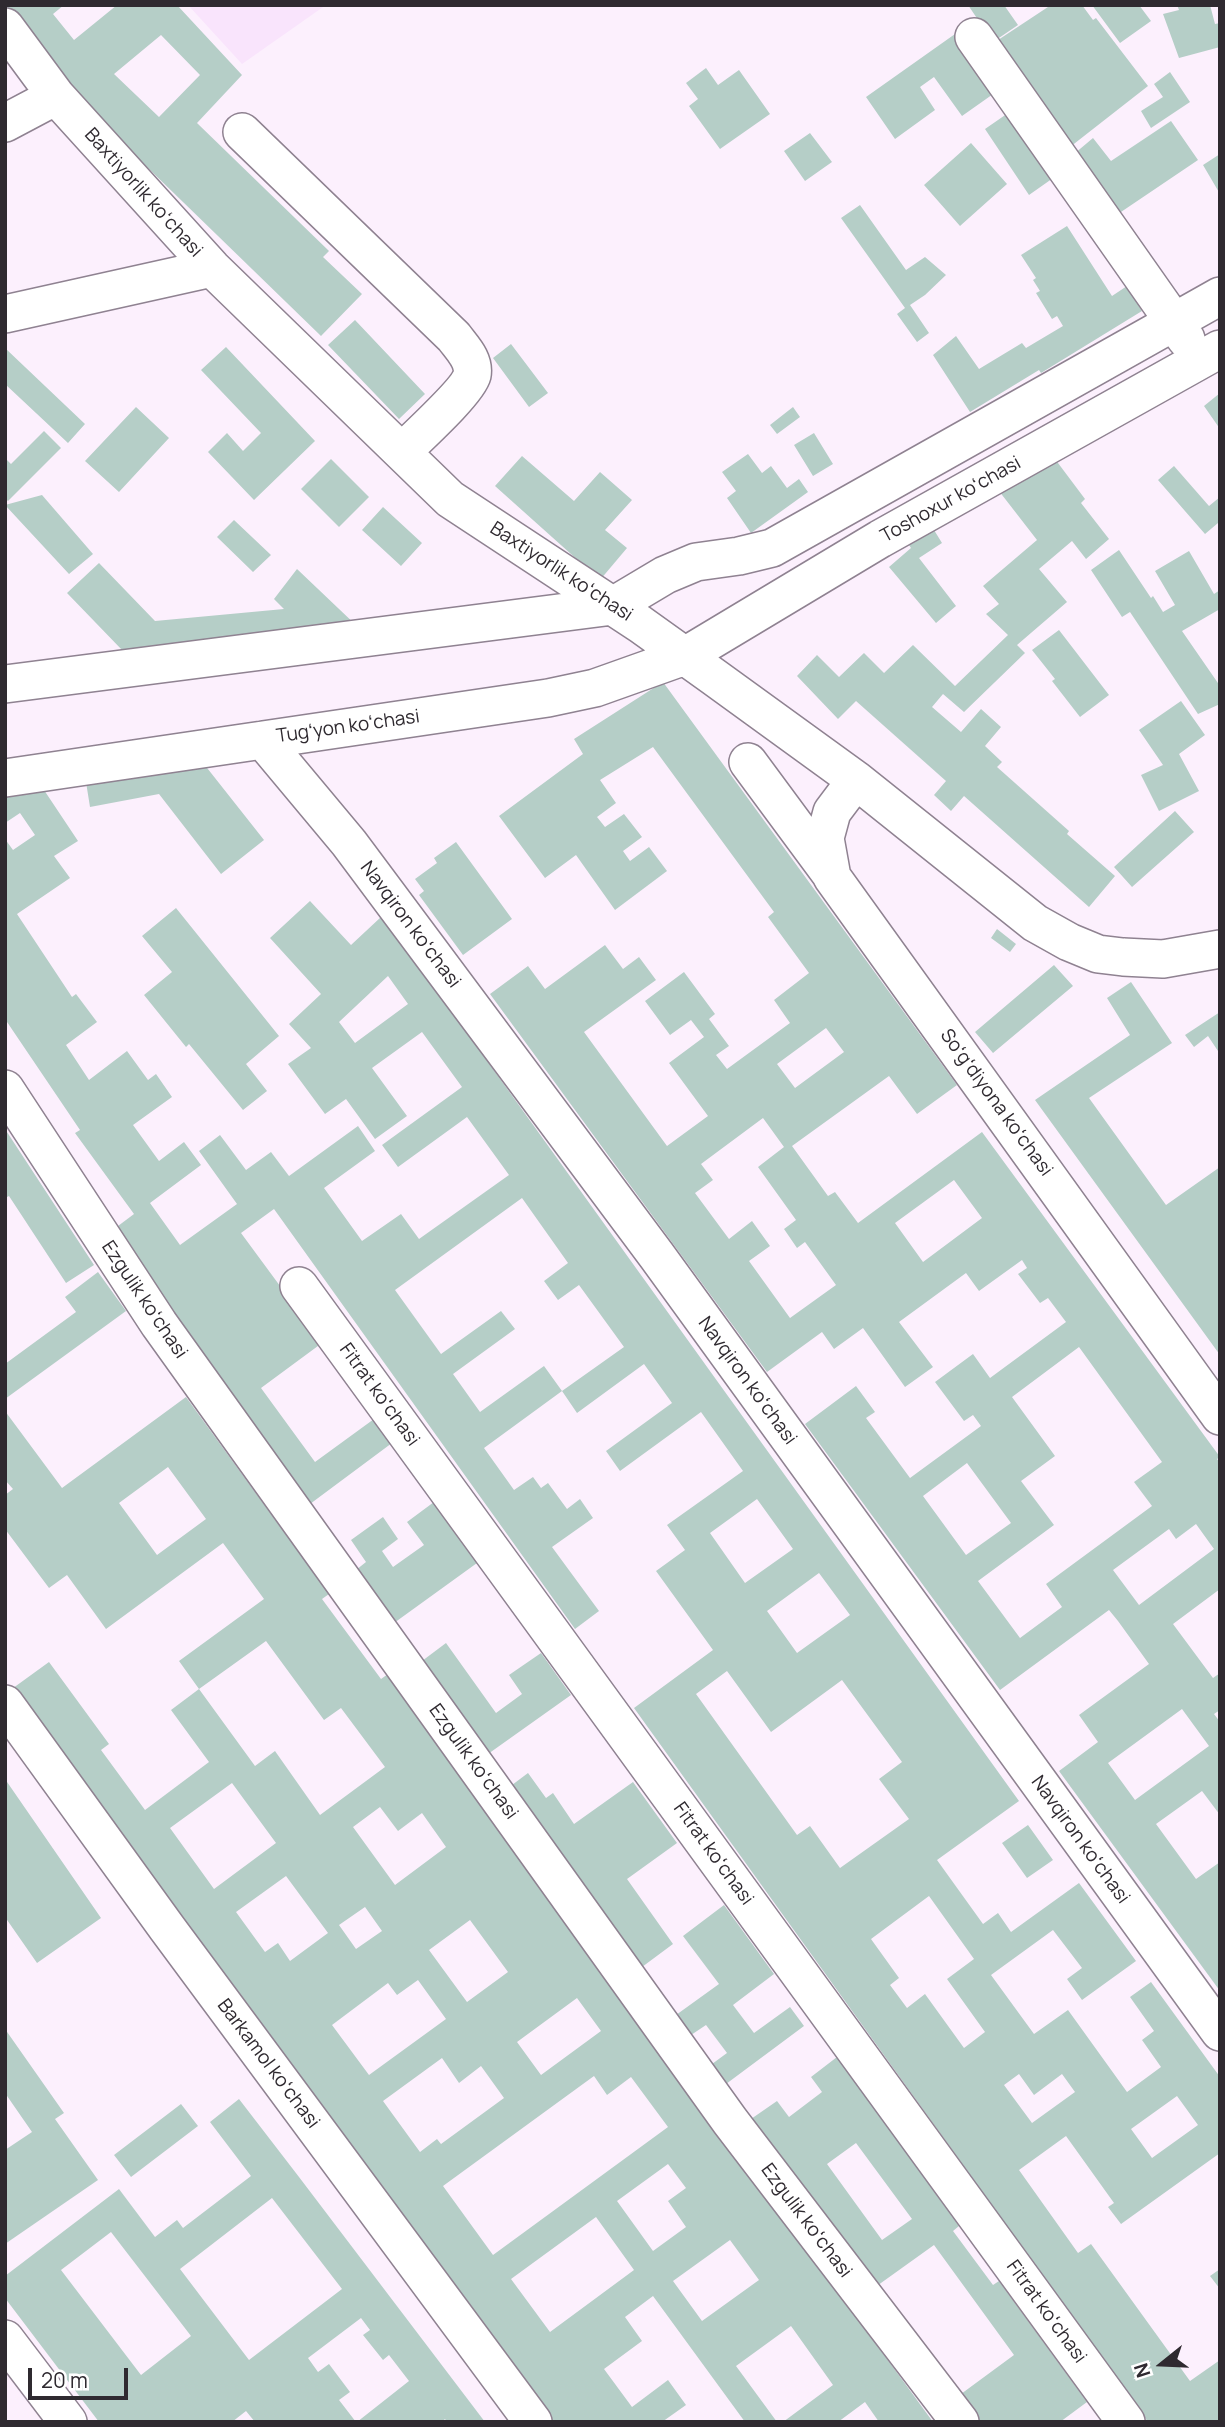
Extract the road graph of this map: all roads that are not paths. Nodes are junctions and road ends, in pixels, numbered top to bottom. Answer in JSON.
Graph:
{"nodes":[{"id":1,"x":5,"y":27,"type":"edge"},
{"id":2,"x":974,"y":37,"type":"dead end"},
{"id":3,"x":56,"y":96,"type":"junction"},
{"id":4,"x":5,"y":122,"type":"edge"},
{"id":5,"x":242,"y":132,"type":"dead end"},
{"id":6,"x":212,"y":268,"type":"junction"},
{"id":7,"x":1220,"y":296,"type":"edge"},
{"id":8,"x":5,"y":314,"type":"edge"},
{"id":9,"x":1173,"y":321,"type":"junction"},
{"id":10,"x":1210,"y":354,"type":"edge"},
{"id":11,"x":1022,"y":406,"type":"junction"},
{"id":12,"x":1050,"y":446,"type":"junction"},
{"id":13,"x":402,"y":452,"type":"junction"},
{"id":14,"x":613,"y":606,"type":"junction"},
{"id":15,"x":685,"y":656,"type":"junction"},
{"id":16,"x":5,"y":684,"type":"edge"},
{"id":17,"x":263,"y":740,"type":"junction"},
{"id":18,"x":748,"y":762,"type":"dead end"},
{"id":19,"x":5,"y":778,"type":"edge"},
{"id":20,"x":856,"y":780,"type":"junction"},
{"id":21,"x":832,"y":877,"type":"junction"},
{"id":22,"x":1220,"y":949,"type":"edge"},
{"id":23,"x":5,"y":1089,"type":"edge"},
{"id":24,"x":299,"y":1286,"type":"dead end"},
{"id":25,"x":1220,"y":1416,"type":"edge"},
{"id":26,"x":5,"y":1704,"type":"edge"},
{"id":27,"x":1220,"y":2032,"type":"edge"},
{"id":28,"x":5,"y":2339,"type":"edge"},
{"id":29,"x":68,"y":2422,"type":"edge"},
{"id":30,"x":533,"y":2422,"type":"edge"},
{"id":31,"x":960,"y":2422,"type":"edge"},
{"id":32,"x":1126,"y":2422,"type":"edge"}],
"edges":[{"from":1,"to":3,"type":"street","name":"Baxtiyorlik koʻchasi"},
{"from":2,"to":9,"type":"street"},
{"from":3,"to":4,"type":"street"},
{"from":3,"to":6,"type":"street","name":"Baxtiyorlik koʻchasi"},
{"from":5,"to":13,"type":"street"},
{"from":6,"to":8,"type":"street"},
{"from":6,"to":13,"type":"street","name":"Baxtiyorlik koʻchasi"},
{"from":7,"to":9,"type":"street"},
{"from":9,"to":10,"type":"street"},
{"from":9,"to":11,"type":"street"},
{"from":10,"to":12,"type":"street","name":"Toshoxur koʻchasi"},
{"from":11,"to":12,"type":"street"},
{"from":11,"to":14,"type":"street"},
{"from":12,"to":15,"type":"street","name":"Toshoxur koʻchasi"},
{"from":13,"to":14,"type":"street","name":"Baxtiyorlik koʻchasi"},
{"from":14,"to":15,"type":"street","name":"Baxtiyorlik koʻchasi"},
{"from":14,"to":16,"type":"street"},
{"from":15,"to":17,"type":"street","name":"Tugʻyon koʻchasi"},
{"from":15,"to":20,"type":"street","name":"Baxtiyorlik koʻchasi"},
{"from":17,"to":19,"type":"street","name":"Tugʻyon koʻchasi"},
{"from":17,"to":27,"type":"street","name":"Navqiron koʻchasi"},
{"from":18,"to":21,"type":"street"},
{"from":20,"to":21,"type":"street","name":"Soʻgʻdiyona koʻchasi"},
{"from":20,"to":22,"type":"street","name":"Baxtiyorlik koʻchasi"},
{"from":21,"to":25,"type":"street","name":"Soʻgʻdiyona koʻchasi"},
{"from":23,"to":31,"type":"street","name":"Ezgulik koʻchasi"},
{"from":24,"to":32,"type":"street","name":"Fitrat koʻchasi"},
{"from":26,"to":30,"type":"street","name":"Barkamol koʻchasi"},
{"from":28,"to":29,"type":"street"}]}
